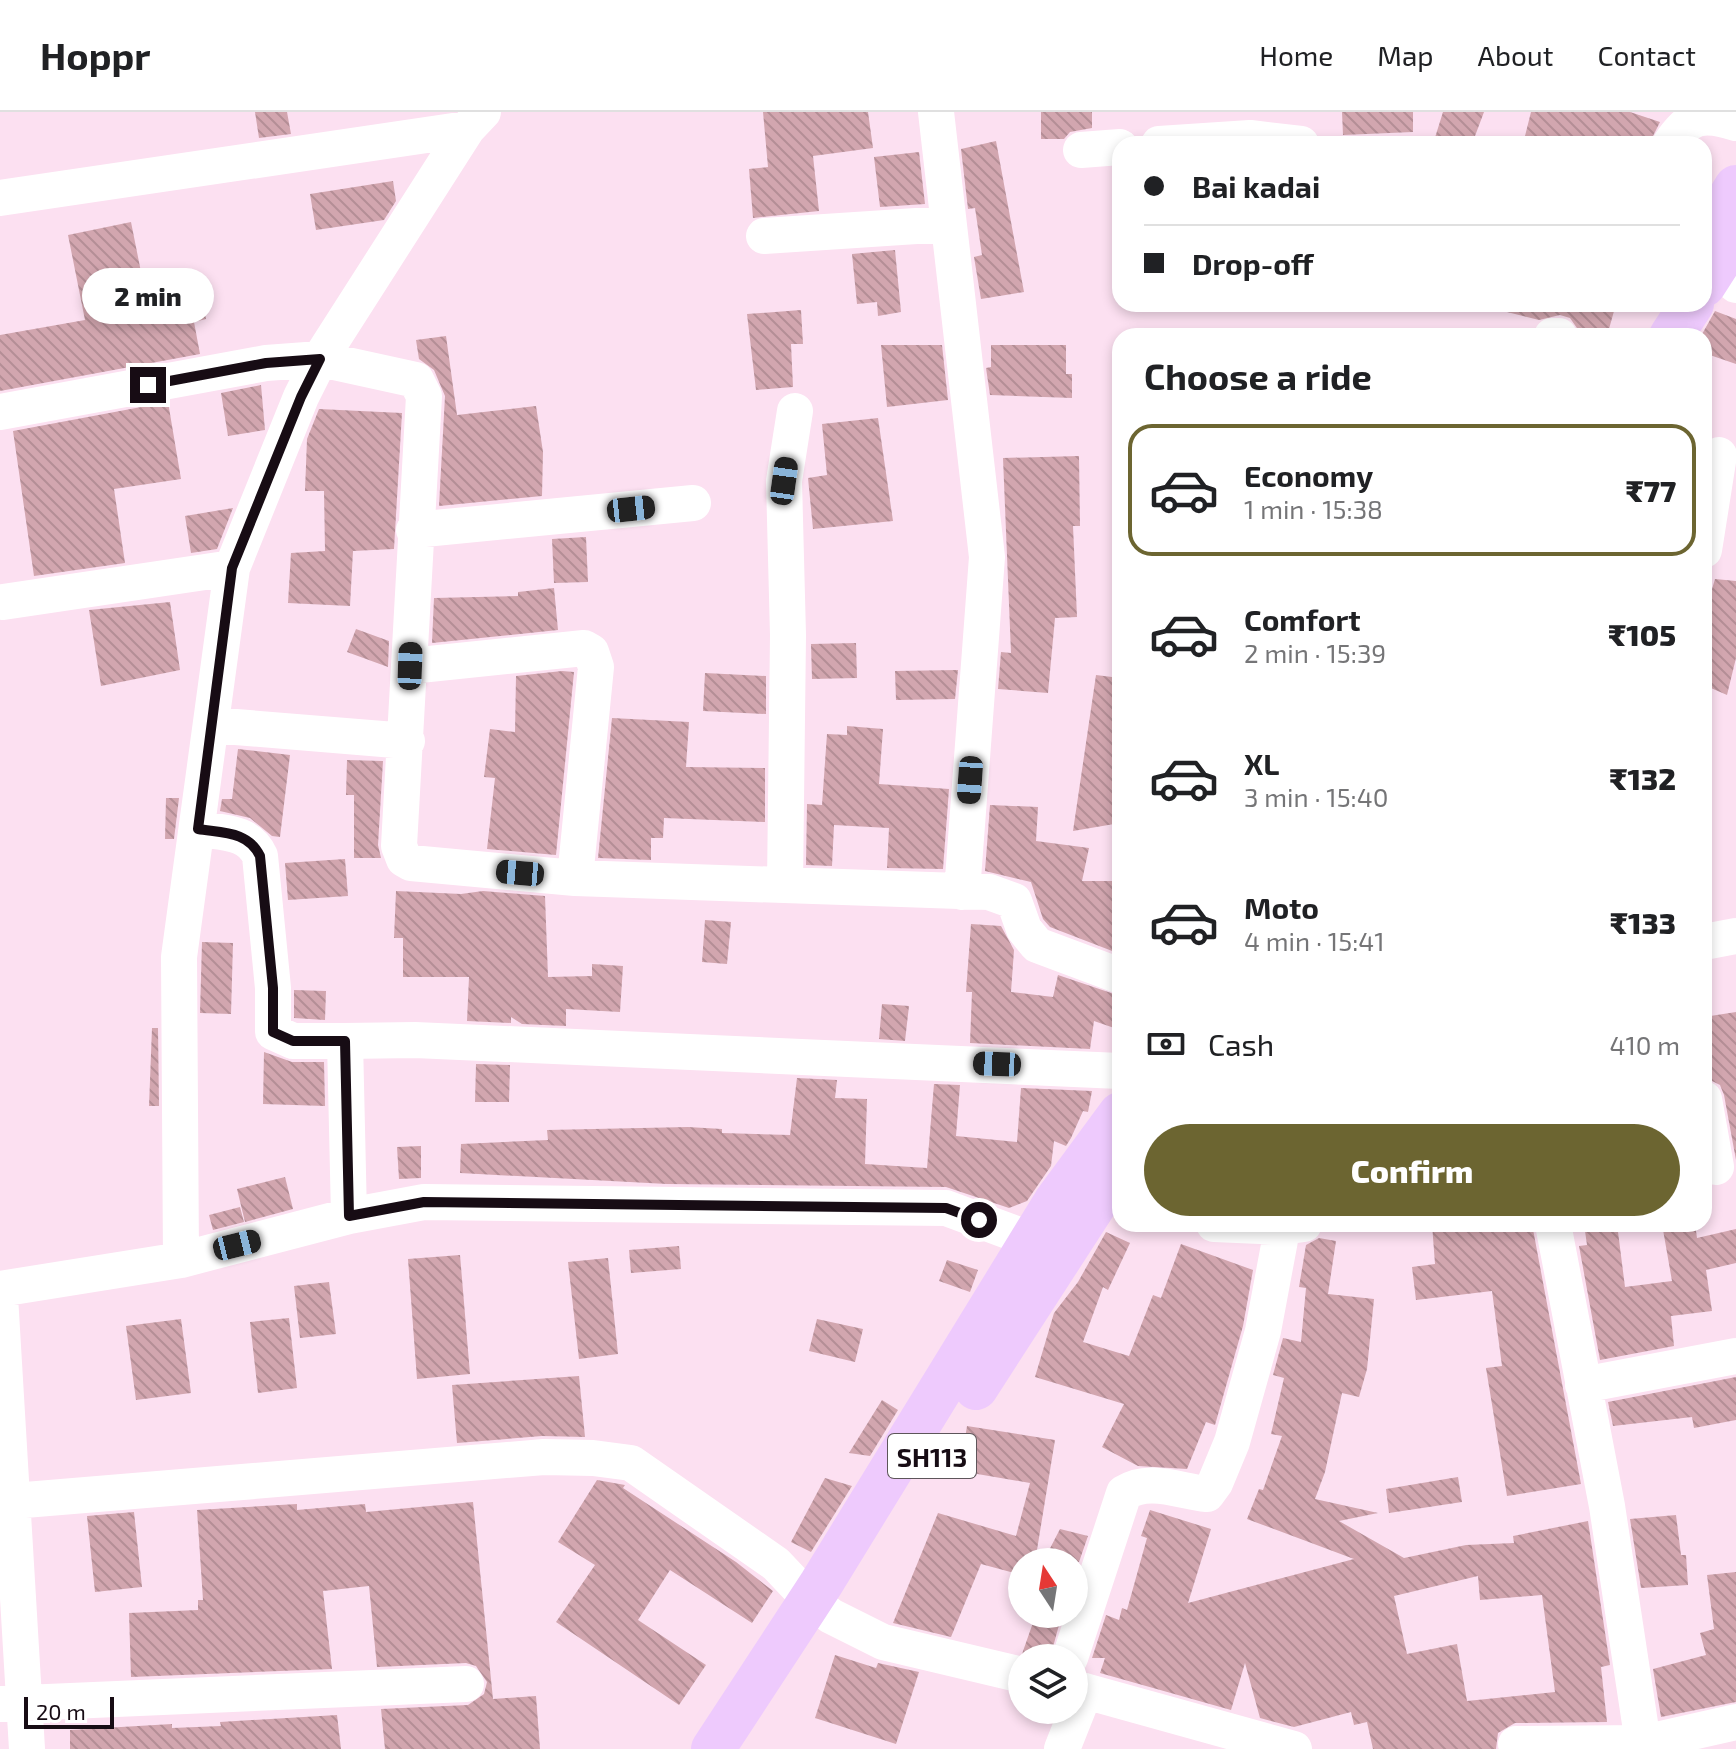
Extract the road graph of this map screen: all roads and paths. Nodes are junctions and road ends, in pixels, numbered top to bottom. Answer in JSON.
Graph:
{"nodes":[{"id":1,"x":936,"y":112,"type":"edge"},
{"id":2,"x":475,"y":120,"type":"edge"},
{"id":3,"x":1736,"y":123,"type":"edge"},
{"id":4,"x":1675,"y":136,"type":"edge"},
{"id":5,"x":1112,"y":148,"type":"edge"},
{"id":6,"x":1081,"y":150,"type":"dead end"},
{"id":7,"x":1736,"y":187,"type":"edge"},
{"id":8,"x":0,"y":198,"type":"edge"},
{"id":9,"x":947,"y":224,"type":"junction"},
{"id":10,"x":764,"y":236,"type":"dead end"},
{"id":11,"x":1714,"y":255,"type":"edge"},
{"id":12,"x":320,"y":359,"type":"junction"},
{"id":13,"x":795,"y":411,"type":"dead end"},
{"id":14,"x":0,"y":412,"type":"edge"},
{"id":15,"x":1719,"y":455,"type":"dead end"},
{"id":16,"x":1712,"y":499,"type":"edge"},
{"id":17,"x":693,"y":503,"type":"dead end"},
{"id":18,"x":414,"y":530,"type":"junction"},
{"id":19,"x":232,"y":568,"type":"junction"},
{"id":20,"x":3,"y":602,"type":"dead end"},
{"id":21,"x":410,"y":666,"type":"junction"},
{"id":22,"x":211,"y":725,"type":"junction"},
{"id":23,"x":407,"y":741,"type":"junction"},
{"id":24,"x":198,"y":829,"type":"junction"},
{"id":25,"x":575,"y":878,"type":"junction"},
{"id":26,"x":785,"y":885,"type":"junction"},
{"id":27,"x":962,"y":892,"type":"junction"},
{"id":28,"x":1736,"y":936,"type":"edge"},
{"id":29,"x":1712,"y":940,"type":"edge"},
{"id":30,"x":1112,"y":973,"type":"edge"},
{"id":31,"x":345,"y":1041,"type":"junction"},
{"id":32,"x":1112,"y":1071,"type":"edge"},
{"id":33,"x":1712,"y":1135,"type":"edge"},
{"id":34,"x":1112,"y":1138,"type":"edge"},
{"id":35,"x":1719,"y":1166,"type":"edge"},
{"id":36,"x":1112,"y":1176,"type":"edge"},
{"id":37,"x":1088,"y":1210,"type":"edge"},
{"id":38,"x":349,"y":1216,"type":"junction"},
{"id":39,"x":1289,"y":1232,"type":"edge"},
{"id":40,"x":1554,"y":1232,"type":"edge"},
{"id":41,"x":1045,"y":1250,"type":"junction"},
{"id":42,"x":181,"y":1260,"type":"junction"},
{"id":43,"x":0,"y":1289,"type":"edge"},
{"id":44,"x":0,"y":1296,"type":"edge"},
{"id":45,"x":1736,"y":1356,"type":"edge"},
{"id":46,"x":1583,"y":1385,"type":"junction"},
{"id":47,"x":7,"y":1501,"type":"edge"},
{"id":48,"x":820,"y":1608,"type":"junction"},
{"id":49,"x":1075,"y":1644,"type":"edge"},
{"id":50,"x":1008,"y":1672,"type":"edge"},
{"id":51,"x":466,"y":1684,"type":"dead end"},
{"id":52,"x":1088,"y":1692,"type":"edge"},
{"id":53,"x":11,"y":1704,"type":"edge"},
{"id":54,"x":1736,"y":1722,"type":"edge"},
{"id":55,"x":1070,"y":1724,"type":"edge"},
{"id":56,"x":1643,"y":1743,"type":"junction"},
{"id":57,"x":1516,"y":1744,"type":"dead end"},
{"id":58,"x":27,"y":1749,"type":"edge"},
{"id":59,"x":713,"y":1749,"type":"edge"},
{"id":60,"x":750,"y":1749,"type":"edge"},
{"id":61,"x":1062,"y":1749,"type":"edge"},
{"id":62,"x":1294,"y":1749,"type":"edge"}],
"edges":[{"from":1,"to":9,"type":"street"},
{"from":2,"to":8,"type":"street"},
{"from":2,"to":12,"type":"street"},
{"from":3,"to":4,"type":"street"},
{"from":5,"to":6,"type":"street"},
{"from":7,"to":11,"type":"main road"},
{"from":9,"to":10,"type":"street"},
{"from":9,"to":27,"type":"street"},
{"from":12,"to":14,"type":"street"},
{"from":12,"to":18,"type":"street"},
{"from":12,"to":19,"type":"street"},
{"from":13,"to":26,"type":"street"},
{"from":15,"to":16,"type":"street"},
{"from":17,"to":18,"type":"street"},
{"from":18,"to":21,"type":"street"},
{"from":19,"to":20,"type":"street"},
{"from":19,"to":22,"type":"street"},
{"from":21,"to":23,"type":"street"},
{"from":21,"to":25,"type":"street"},
{"from":22,"to":23,"type":"street"},
{"from":22,"to":24,"type":"street"},
{"from":23,"to":25,"type":"street"},
{"from":24,"to":31,"type":"street"},
{"from":24,"to":42,"type":"street"},
{"from":25,"to":26,"type":"street"},
{"from":26,"to":27,"type":"street"},
{"from":27,"to":30,"type":"street"},
{"from":28,"to":29,"type":"street"},
{"from":31,"to":32,"type":"street"},
{"from":31,"to":38,"type":"street"},
{"from":33,"to":35,"type":"street"},
{"from":34,"to":37,"type":"main road","number":"SH113"},
{"from":36,"to":37,"type":"main road","number":"SH113"},
{"from":37,"to":41,"type":"main road","number":"SH113"},
{"from":38,"to":41,"type":"street"},
{"from":38,"to":42,"type":"street"},
{"from":39,"to":49,"type":"street"},
{"from":40,"to":46,"type":"street"},
{"from":41,"to":48,"type":"main road","number":"SH113"},
{"from":42,"to":43,"type":"street"},
{"from":44,"to":47,"type":"street"},
{"from":45,"to":46,"type":"street"},
{"from":46,"to":56,"type":"street"},
{"from":47,"to":48,"type":"street"},
{"from":47,"to":53,"type":"street"},
{"from":48,"to":50,"type":"street"},
{"from":48,"to":59,"type":"main road","number":"SH113"},
{"from":48,"to":60,"type":"main road","number":"SH113"},
{"from":51,"to":53,"type":"street"},
{"from":52,"to":62,"type":"street"},
{"from":53,"to":58,"type":"street"},
{"from":54,"to":56,"type":"street"},
{"from":55,"to":61,"type":"street"},
{"from":56,"to":57,"type":"street"}]}
